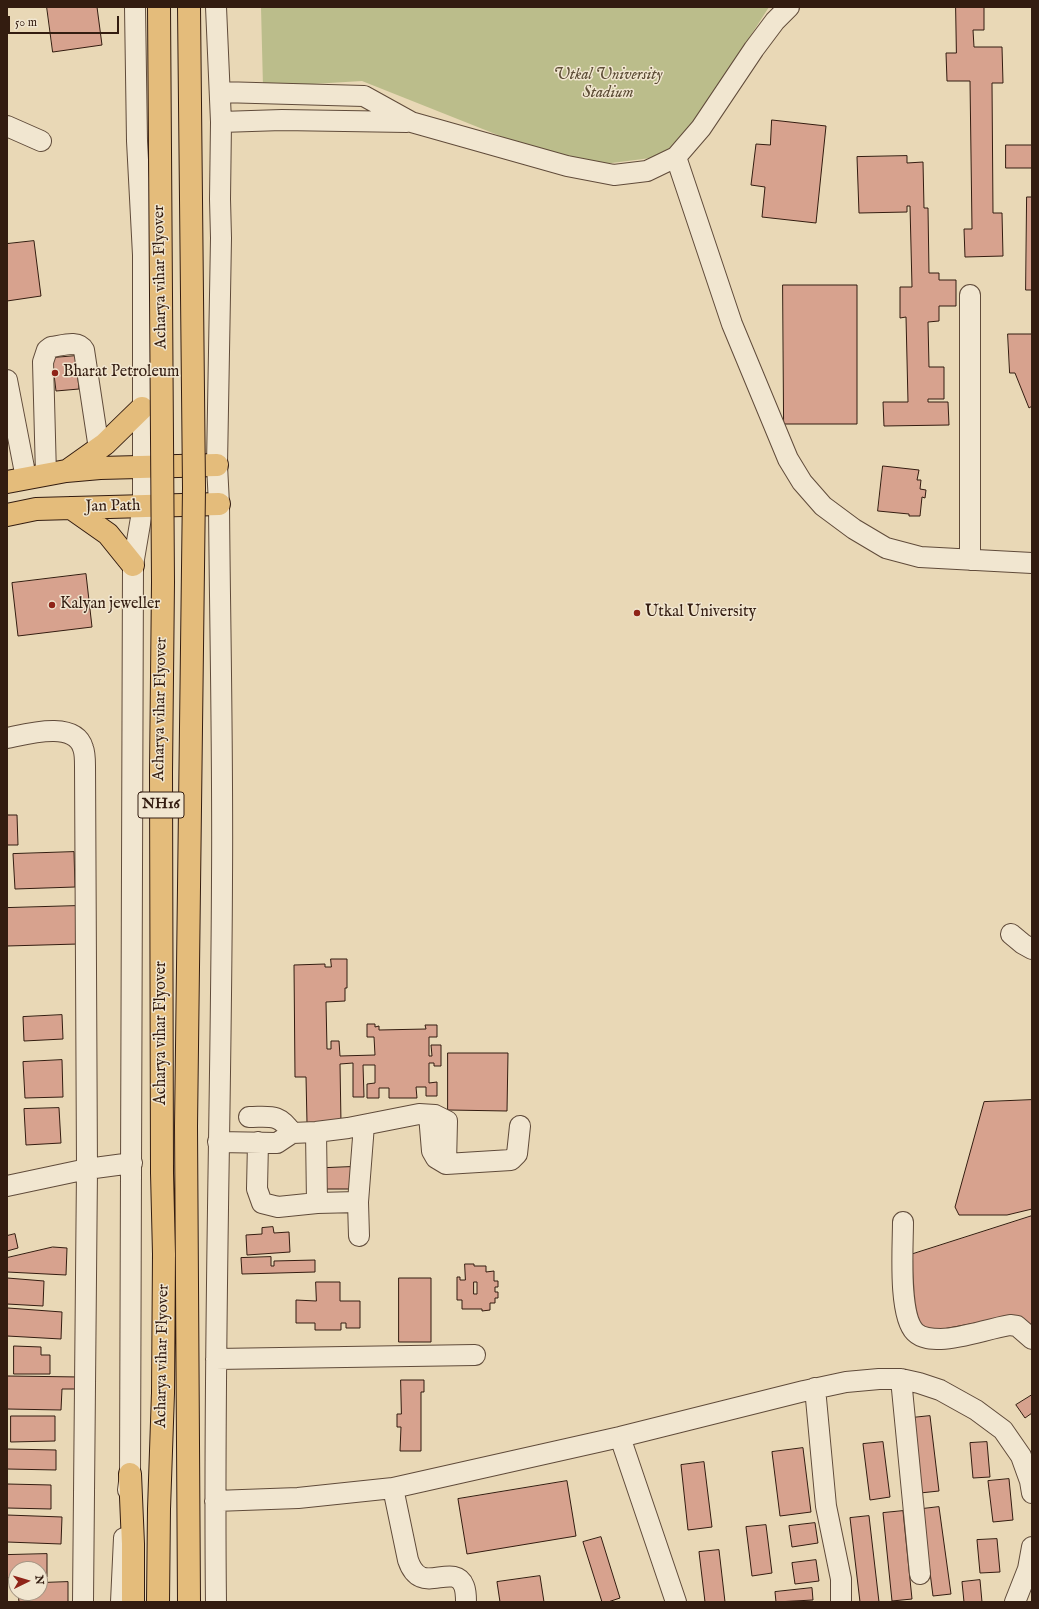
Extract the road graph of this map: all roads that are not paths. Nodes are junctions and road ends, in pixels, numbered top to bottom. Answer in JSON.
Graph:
{"nodes":[{"id":1,"x":135,"y":7,"type":"edge"},
{"id":2,"x":159,"y":7,"type":"edge"},
{"id":3,"x":189,"y":7,"type":"edge"},
{"id":4,"x":216,"y":7,"type":"edge"},
{"id":5,"x":789,"y":7,"type":"edge"},
{"id":6,"x":220,"y":92,"type":"junction"},
{"id":7,"x":282,"y":95,"type":"junction"},
{"id":8,"x":282,"y":120,"type":"junction"},
{"id":9,"x":221,"y":122,"type":"junction"},
{"id":10,"x":411,"y":122,"type":"junction"},
{"id":11,"x":7,"y":126,"type":"edge"},
{"id":12,"x":41,"y":141,"type":"dead end"},
{"id":13,"x":676,"y":157,"type":"junction"},
{"id":14,"x":970,"y":295,"type":"dead end"},
{"id":15,"x":7,"y":380,"type":"edge"},
{"id":16,"x":142,"y":408,"type":"junction"},
{"id":17,"x":99,"y":449,"type":"junction"},
{"id":18,"x":217,"y":465,"type":"junction"},
{"id":19,"x":142,"y":468,"type":"junction"},
{"id":20,"x":36,"y":476,"type":"edge"},
{"id":21,"x":219,"y":504,"type":"junction"},
{"id":22,"x":143,"y":506,"type":"junction"},
{"id":23,"x":71,"y":508,"type":"junction"},
{"id":24,"x":7,"y":516,"type":"edge"},
{"id":25,"x":970,"y":560,"type":"junction"},
{"id":26,"x":1032,"y":563,"type":"edge"},
{"id":27,"x":133,"y":565,"type":"junction"},
{"id":28,"x":7,"y":738,"type":"edge"},
{"id":29,"x":1011,"y":934,"type":"dead end"},
{"id":30,"x":1032,"y":949,"type":"edge"},
{"id":31,"x":249,"y":1117,"type":"dead end"},
{"id":32,"x":364,"y":1125,"type":"junction"},
{"id":33,"x":520,"y":1126,"type":"dead end"},
{"id":34,"x":316,"y":1132,"type":"junction"},
{"id":35,"x":292,"y":1133,"type":"junction"},
{"id":36,"x":218,"y":1142,"type":"junction"},
{"id":37,"x":258,"y":1142,"type":"junction"},
{"id":38,"x":132,"y":1163,"type":"junction"},
{"id":39,"x":87,"y":1169,"type":"junction"},
{"id":40,"x":7,"y":1186,"type":"edge"},
{"id":41,"x":358,"y":1202,"type":"junction"},
{"id":42,"x":317,"y":1203,"type":"junction"},
{"id":43,"x":903,"y":1222,"type":"dead end"},
{"id":44,"x":359,"y":1236,"type":"dead end"},
{"id":45,"x":1032,"y":1339,"type":"edge"},
{"id":46,"x":475,"y":1355,"type":"dead end"},
{"id":47,"x":216,"y":1358,"type":"junction"},
{"id":48,"x":901,"y":1379,"type":"junction"},
{"id":49,"x":815,"y":1388,"type":"junction"},
{"id":50,"x":620,"y":1437,"type":"junction"},
{"id":51,"x":130,"y":1474,"type":"junction"},
{"id":52,"x":393,"y":1488,"type":"junction"},
{"id":53,"x":1032,"y":1493,"type":"edge"},
{"id":54,"x":215,"y":1501,"type":"junction"},
{"id":55,"x":1032,"y":1547,"type":"edge"},
{"id":56,"x":920,"y":1574,"type":"dead end"},
{"id":57,"x":83,"y":1602,"type":"edge"},
{"id":58,"x":121,"y":1602,"type":"edge"},
{"id":59,"x":133,"y":1602,"type":"edge"},
{"id":60,"x":158,"y":1602,"type":"edge"},
{"id":61,"x":189,"y":1602,"type":"edge"},
{"id":62,"x":216,"y":1602,"type":"edge"},
{"id":63,"x":466,"y":1602,"type":"edge"},
{"id":64,"x":676,"y":1602,"type":"edge"},
{"id":65,"x":841,"y":1602,"type":"edge"},
{"id":66,"x":1016,"y":1602,"type":"edge"}],
"edges":[{"from":1,"to":16,"type":"street"},
{"from":2,"to":60,"type":"main road","name":"Acharya vihar Flyover","number":"NH16","bridge":true},
{"from":3,"to":61,"type":"main road","name":"Acharya vihar Flyover","number":"NH16","bridge":true},
{"from":4,"to":6,"type":"street"},
{"from":5,"to":13,"type":"street"},
{"from":6,"to":7,"type":"street"},
{"from":6,"to":9,"type":"street"},
{"from":7,"to":8,"type":"street"},
{"from":7,"to":10,"type":"street"},
{"from":8,"to":9,"type":"street"},
{"from":8,"to":10,"type":"street"},
{"from":9,"to":18,"type":"street"},
{"from":10,"to":13,"type":"street"},
{"from":11,"to":12,"type":"street"},
{"from":13,"to":25,"type":"street"},
{"from":14,"to":25,"type":"street"},
{"from":15,"to":20,"type":"street"},
{"from":16,"to":17,"type":"main road"},
{"from":16,"to":19,"type":"street"},
{"from":17,"to":20,"type":"main road"},
{"from":17,"to":20,"type":"street"},
{"from":18,"to":19,"type":"main road"},
{"from":18,"to":21,"type":"street"},
{"from":19,"to":20,"type":"main road"},
{"from":19,"to":22,"type":"street"},
{"from":21,"to":22,"type":"main road","name":"Jan Path"},
{"from":21,"to":36,"type":"street"},
{"from":22,"to":23,"type":"main road","name":"Jan Path"},
{"from":22,"to":27,"type":"street"},
{"from":23,"to":24,"type":"main road","name":"Jan Path"},
{"from":23,"to":27,"type":"main road"},
{"from":25,"to":26,"type":"street"},
{"from":27,"to":38,"type":"street"},
{"from":28,"to":39,"type":"street"},
{"from":29,"to":30,"type":"street"},
{"from":31,"to":35,"type":"street"},
{"from":32,"to":33,"type":"street"},
{"from":32,"to":34,"type":"street"},
{"from":32,"to":41,"type":"street"},
{"from":34,"to":35,"type":"street"},
{"from":34,"to":42,"type":"street"},
{"from":35,"to":37,"type":"street"},
{"from":36,"to":37,"type":"street"},
{"from":36,"to":47,"type":"street"},
{"from":37,"to":42,"type":"street"},
{"from":38,"to":39,"type":"street"},
{"from":38,"to":51,"type":"street"},
{"from":39,"to":40,"type":"street"},
{"from":39,"to":57,"type":"street"},
{"from":41,"to":42,"type":"street"},
{"from":41,"to":44,"type":"street"},
{"from":43,"to":45,"type":"street"},
{"from":46,"to":47,"type":"street"},
{"from":47,"to":54,"type":"street"},
{"from":48,"to":49,"type":"street"},
{"from":48,"to":53,"type":"street"},
{"from":48,"to":56,"type":"street"},
{"from":49,"to":50,"type":"street"},
{"from":49,"to":65,"type":"street"},
{"from":50,"to":52,"type":"street"},
{"from":50,"to":64,"type":"street"},
{"from":51,"to":58,"type":"street"},
{"from":51,"to":59,"type":"main road"},
{"from":52,"to":54,"type":"street"},
{"from":52,"to":63,"type":"street"},
{"from":54,"to":62,"type":"street"},
{"from":55,"to":66,"type":"street"}]}
